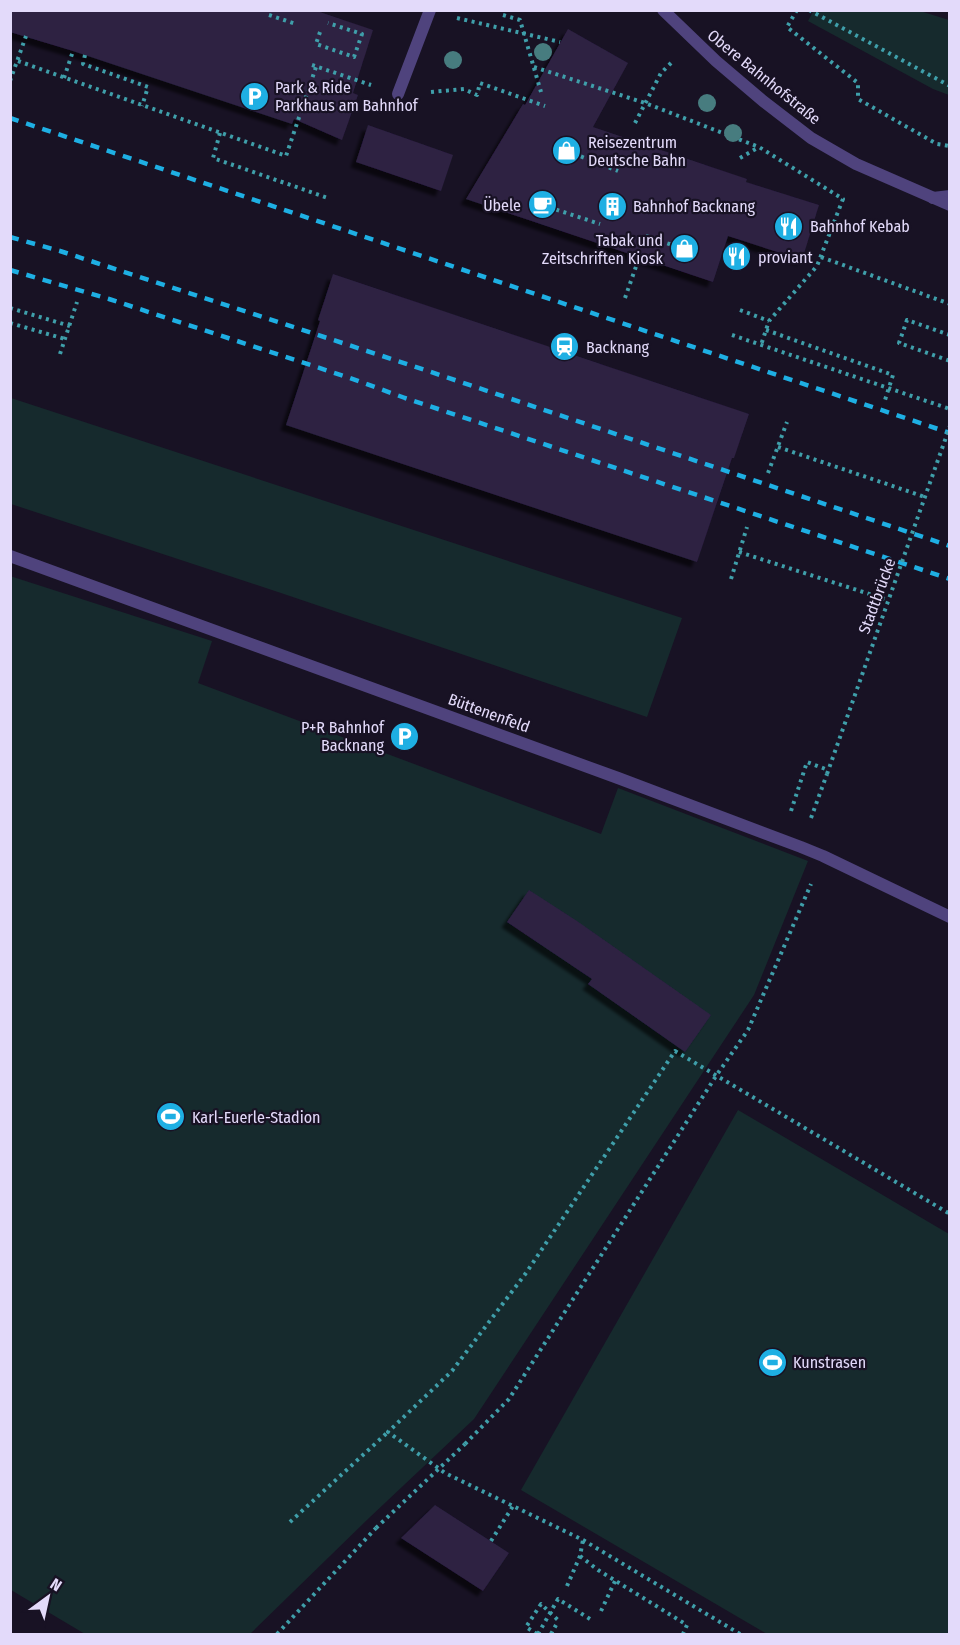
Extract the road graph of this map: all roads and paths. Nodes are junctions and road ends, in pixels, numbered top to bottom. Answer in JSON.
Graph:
{"nodes":[{"id":1,"x":663,"y":10,"type":"edge"},
{"id":2,"x":796,"y":10,"type":"edge"},
{"id":3,"x":809,"y":10,"type":"edge"},
{"id":4,"x":430,"y":11,"type":"edge"},
{"id":5,"x":269,"y":15,"type":"dead end"},
{"id":6,"x":503,"y":15,"type":"dead end"},
{"id":7,"x":328,"y":23,"type":"dead end"},
{"id":8,"x":296,"y":24,"type":"dead end"},
{"id":9,"x":320,"y":32,"type":"dead end"},
{"id":10,"x":525,"y":34,"type":"junction"},
{"id":11,"x":26,"y":36,"type":"dead end"},
{"id":12,"x":560,"y":42,"type":"dead end"},
{"id":13,"x":73,"y":51,"type":"dead end"},
{"id":14,"x":85,"y":55,"type":"dead end"},
{"id":15,"x":18,"y":61,"type":"junction"},
{"id":16,"x":534,"y":67,"type":"junction"},
{"id":17,"x":661,"y":73,"type":"dead end"},
{"id":18,"x":64,"y":78,"type":"junction"},
{"id":19,"x":10,"y":81,"type":"edge"},
{"id":20,"x":950,"y":86,"type":"edge"},
{"id":21,"x":464,"y":89,"type":"dead end"},
{"id":22,"x":541,"y":92,"type":"dead end"},
{"id":23,"x":398,"y":94,"type":"joint"},
{"id":24,"x":645,"y":103,"type":"junction"},
{"id":25,"x":142,"y":106,"type":"junction"},
{"id":26,"x":545,"y":106,"type":"dead end"},
{"id":27,"x":634,"y":123,"type":"dead end"},
{"id":28,"x":220,"y":133,"type":"junction"},
{"id":29,"x":950,"y":146,"type":"edge"},
{"id":30,"x":759,"y":147,"type":"junction"},
{"id":31,"x":567,"y":151,"type":"dead end"},
{"id":32,"x":740,"y":158,"type":"dead end"},
{"id":33,"x":618,"y":171,"type":"dead end"},
{"id":34,"x":950,"y":196,"type":"edge"},
{"id":35,"x":328,"y":198,"type":"dead end"},
{"id":36,"x":933,"y":198,"type":"junction"},
{"id":37,"x":542,"y":205,"type":"dead end"},
{"id":38,"x":950,"y":205,"type":"edge"},
{"id":39,"x":600,"y":224,"type":"dead end"},
{"id":40,"x":646,"y":236,"type":"dead end"},
{"id":41,"x":684,"y":249,"type":"dead end"},
{"id":42,"x":821,"y":257,"type":"junction"},
{"id":43,"x":639,"y":258,"type":"dead end"},
{"id":44,"x":626,"y":298,"type":"dead end"},
{"id":45,"x":77,"y":302,"type":"dead end"},
{"id":46,"x":950,"y":304,"type":"edge"},
{"id":47,"x":10,"y":308,"type":"edge"},
{"id":48,"x":740,"y":310,"type":"dead end"},
{"id":49,"x":769,"y":321,"type":"junction"},
{"id":50,"x":10,"y":323,"type":"edge"},
{"id":51,"x":70,"y":326,"type":"junction"},
{"id":52,"x":766,"y":330,"type":"junction"},
{"id":53,"x":732,"y":335,"type":"dead end"},
{"id":54,"x":950,"y":335,"type":"edge"},
{"id":55,"x":65,"y":339,"type":"junction"},
{"id":56,"x":761,"y":345,"type":"junction"},
{"id":57,"x":60,"y":354,"type":"dead end"},
{"id":58,"x":950,"y":361,"type":"edge"},
{"id":59,"x":885,"y":400,"type":"dead end"},
{"id":60,"x":950,"y":409,"type":"edge"},
{"id":61,"x":787,"y":422,"type":"dead end"},
{"id":62,"x":950,"y":426,"type":"edge"},
{"id":63,"x":778,"y":447,"type":"junction"},
{"id":64,"x":768,"y":473,"type":"dead end"},
{"id":65,"x":925,"y":496,"type":"junction"},
{"id":66,"x":747,"y":527,"type":"dead end"},
{"id":67,"x":739,"y":552,"type":"junction"},
{"id":68,"x":10,"y":556,"type":"edge"},
{"id":69,"x":731,"y":579,"type":"dead end"},
{"id":70,"x":888,"y":600,"type":"junction"},
{"id":71,"x":827,"y":772,"type":"junction"},
{"id":72,"x":790,"y":811,"type":"dead end"},
{"id":73,"x":811,"y":819,"type":"dead end"},
{"id":74,"x":823,"y":855,"type":"junction"},
{"id":75,"x":950,"y":916,"type":"edge"},
{"id":76,"x":716,"y":1076,"type":"junction"},
{"id":77,"x":950,"y":1214,"type":"edge"},
{"id":78,"x":388,"y":1432,"type":"junction"},
{"id":79,"x":513,"y":1506,"type":"junction"},
{"id":80,"x":290,"y":1522,"type":"dead end"},
{"id":81,"x":583,"y":1540,"type":"junction"},
{"id":82,"x":491,"y":1541,"type":"dead end"},
{"id":83,"x":580,"y":1556,"type":"junction"},
{"id":84,"x":616,"y":1579,"type":"junction"},
{"id":85,"x":567,"y":1586,"type":"dead end"},
{"id":86,"x":601,"y":1611,"type":"dead end"},
{"id":87,"x":590,"y":1619,"type":"dead end"},
{"id":88,"x":277,"y":1635,"type":"edge"},
{"id":89,"x":538,"y":1635,"type":"edge"},
{"id":90,"x":551,"y":1635,"type":"edge"},
{"id":91,"x":683,"y":1635,"type":"edge"},
{"id":92,"x":740,"y":1635,"type":"edge"}],
"edges":[{"from":1,"to":36,"type":"street","name":"Obere Bahnhofstraße"},
{"from":2,"to":29,"type":"path"},
{"from":3,"to":20,"type":"path"},
{"from":4,"to":10,"type":"path"},
{"from":4,"to":23,"type":"street"},
{"from":5,"to":8,"type":"path"},
{"from":6,"to":10,"type":"path"},
{"from":7,"to":9,"type":"path"},
{"from":10,"to":12,"type":"path"},
{"from":10,"to":16,"type":"path"},
{"from":11,"to":15,"type":"path"},
{"from":13,"to":18,"type":"path"},
{"from":14,"to":25,"type":"path"},
{"from":15,"to":18,"type":"path"},
{"from":15,"to":19,"type":"path"},
{"from":16,"to":22,"type":"path"},
{"from":16,"to":24,"type":"path"},
{"from":17,"to":24,"type":"path"},
{"from":18,"to":25,"type":"path"},
{"from":21,"to":26,"type":"path"},
{"from":23,"to":28,"type":"path"},
{"from":24,"to":27,"type":"path"},
{"from":24,"to":30,"type":"path"},
{"from":25,"to":28,"type":"path"},
{"from":28,"to":35,"type":"path"},
{"from":30,"to":32,"type":"path"},
{"from":30,"to":42,"type":"path"},
{"from":31,"to":33,"type":"path"},
{"from":34,"to":36,"type":"street"},
{"from":36,"to":38,"type":"street","name":"Obere Bahnhofstraße"},
{"from":37,"to":39,"type":"path"},
{"from":40,"to":41,"type":"path"},
{"from":42,"to":46,"type":"path"},
{"from":42,"to":49,"type":"path"},
{"from":43,"to":44,"type":"path"},
{"from":45,"to":51,"type":"path"},
{"from":47,"to":51,"type":"path"},
{"from":48,"to":49,"type":"path"},
{"from":49,"to":52,"type":"path"},
{"from":50,"to":55,"type":"path"},
{"from":51,"to":55,"type":"path"},
{"from":52,"to":56,"type":"path"},
{"from":52,"to":59,"type":"path"},
{"from":53,"to":56,"type":"path"},
{"from":54,"to":58,"type":"path"},
{"from":55,"to":57,"type":"path"},
{"from":56,"to":60,"type":"path"},
{"from":61,"to":63,"type":"path"},
{"from":62,"to":65,"type":"path","name":"Stadtbrücke","bridge":true},
{"from":63,"to":64,"type":"path"},
{"from":63,"to":65,"type":"path"},
{"from":65,"to":70,"type":"path","name":"Stadtbrücke","bridge":true},
{"from":66,"to":67,"type":"path"},
{"from":67,"to":69,"type":"path"},
{"from":67,"to":70,"type":"path"},
{"from":68,"to":74,"type":"street","name":"Büttenenfeld"},
{"from":70,"to":71,"type":"path","name":"Stadtbrücke","bridge":true},
{"from":71,"to":72,"type":"path"},
{"from":71,"to":73,"type":"path","name":"Stadtbrücke"},
{"from":74,"to":75,"type":"street","name":"Büttenenfeld"},
{"from":74,"to":76,"type":"path"},
{"from":76,"to":77,"type":"path"},
{"from":76,"to":78,"type":"path"},
{"from":76,"to":88,"type":"path","bridge":true},
{"from":78,"to":79,"type":"path"},
{"from":78,"to":80,"type":"path"},
{"from":79,"to":81,"type":"path"},
{"from":79,"to":82,"type":"path"},
{"from":81,"to":83,"type":"path"},
{"from":81,"to":92,"type":"path"},
{"from":83,"to":84,"type":"path"},
{"from":83,"to":85,"type":"path"},
{"from":84,"to":86,"type":"path"},
{"from":84,"to":91,"type":"path"},
{"from":87,"to":89,"type":"path","bridge":true},
{"from":89,"to":90,"type":"path"}]}
